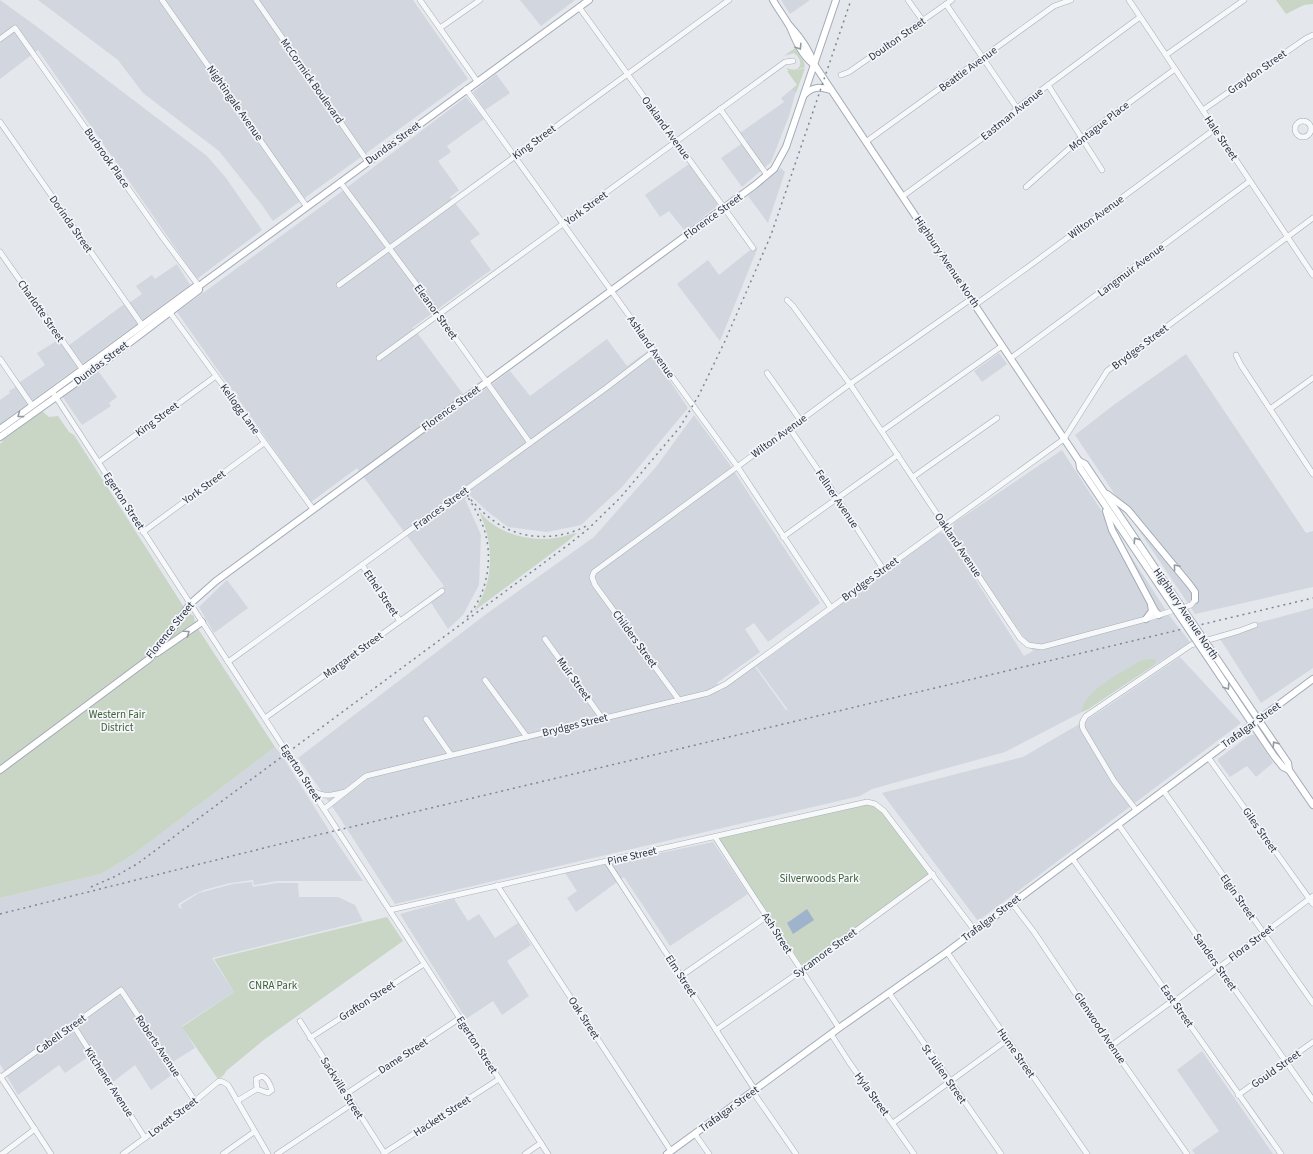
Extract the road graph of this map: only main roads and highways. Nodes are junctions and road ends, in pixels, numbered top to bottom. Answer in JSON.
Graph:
{"nodes":[{"id":1,"x":589,"y":0,"type":"edge"},
{"id":2,"x":773,"y":0,"type":"edge"},
{"id":3,"x":836,"y":0,"type":"edge"},
{"id":4,"x":814,"y":64,"type":"junction"},
{"id":5,"x":831,"y":90,"type":"junction"},
{"id":6,"x":805,"y":95,"type":"junction"},
{"id":7,"x":168,"y":310,"type":"junction"},
{"id":8,"x":142,"y":325,"type":"junction"},
{"id":9,"x":133,"y":339,"type":"junction"},
{"id":10,"x":55,"y":394,"type":"junction"},
{"id":11,"x":0,"y":429,"type":"edge"},
{"id":12,"x":0,"y":437,"type":"edge"},
{"id":13,"x":1079,"y":461,"type":"junction"},
{"id":14,"x":1102,"y":490,"type":"junction"},
{"id":15,"x":1104,"y":504,"type":"junction"},
{"id":16,"x":1170,"y":596,"type":"junction"},
{"id":17,"x":1195,"y":600,"type":"road end"},
{"id":18,"x":1151,"y":603,"type":"junction"},
{"id":19,"x":1159,"y":614,"type":"road end"},
{"id":20,"x":1146,"y":619,"type":"road end"},
{"id":21,"x":202,"y":622,"type":"road end"},
{"id":22,"x":1209,"y":654,"type":"junction"},
{"id":23,"x":149,"y":659,"type":"junction"},
{"id":24,"x":1313,"y":679,"type":"edge"},
{"id":25,"x":1258,"y":719,"type":"junction"},
{"id":26,"x":1252,"y":724,"type":"junction"},
{"id":27,"x":0,"y":770,"type":"edge"},
{"id":28,"x":1289,"y":770,"type":"junction"},
{"id":29,"x":1313,"y":805,"type":"edge"},
{"id":30,"x":669,"y":1153,"type":"edge"}],
"edges":[{"from":1,"to":7,"type":"main road","name":"Dundas Street"},
{"from":2,"to":4,"type":"main road","name":"Highbury Avenue North"},
{"from":3,"to":4,"type":"main road","name":"Florence Street"},
{"from":4,"to":5,"type":"main road","name":"Highbury Avenue North"},
{"from":4,"to":6,"type":"main road","name":"Florence Street"},
{"from":5,"to":6,"type":"main road"},
{"from":5,"to":13,"type":"main road","name":"Highbury Avenue North"},
{"from":6,"to":23,"type":"main road","name":"Florence Street"},
{"from":7,"to":8,"type":"main road","name":"Dundas Street"},
{"from":7,"to":9,"type":"main road","name":"Dundas Street"},
{"from":8,"to":9,"type":"main road"},
{"from":8,"to":10,"type":"main road","name":"Dundas Street"},
{"from":9,"to":10,"type":"main road","name":"Dundas Street"},
{"from":10,"to":11,"type":"main road","name":"Dundas Street","one_way":true},
{"from":10,"to":12,"type":"main road","name":"Dundas Street"},
{"from":13,"to":14,"type":"main road","name":"Highbury Avenue North"},
{"from":13,"to":15,"type":"main road","name":"Highbury Avenue North"},
{"from":16,"to":14,"type":"main road","name":"Highbury Avenue North","one_way":true},
{"from":17,"to":14,"type":"main road","one_way":true},
{"from":15,"to":16,"type":"main road","name":"Highbury Avenue North"},
{"from":15,"to":18,"type":"main road"},
{"from":16,"to":22,"type":"main road","name":"Highbury Avenue North","bridge":true},
{"from":18,"to":19,"type":"main road"},
{"from":18,"to":20,"type":"main road"},
{"from":23,"to":21,"type":"main road","one_way":true},
{"from":22,"to":25,"type":"main road","name":"Highbury Avenue North"},
{"from":22,"to":26,"type":"main road","name":"Highbury Avenue North","one_way":true},
{"from":23,"to":27,"type":"main road","name":"Florence Street"},
{"from":24,"to":25,"type":"main road","name":"Trafalgar Street"},
{"from":25,"to":26,"type":"main road","name":"Trafalgar Street"},
{"from":28,"to":25,"type":"main road","name":"Highbury Avenue North","one_way":true},
{"from":26,"to":28,"type":"main road","name":"Highbury Avenue North"},
{"from":26,"to":30,"type":"main road","name":"Trafalgar Street"},
{"from":28,"to":29,"type":"main road","name":"Highbury Avenue North"}]}
